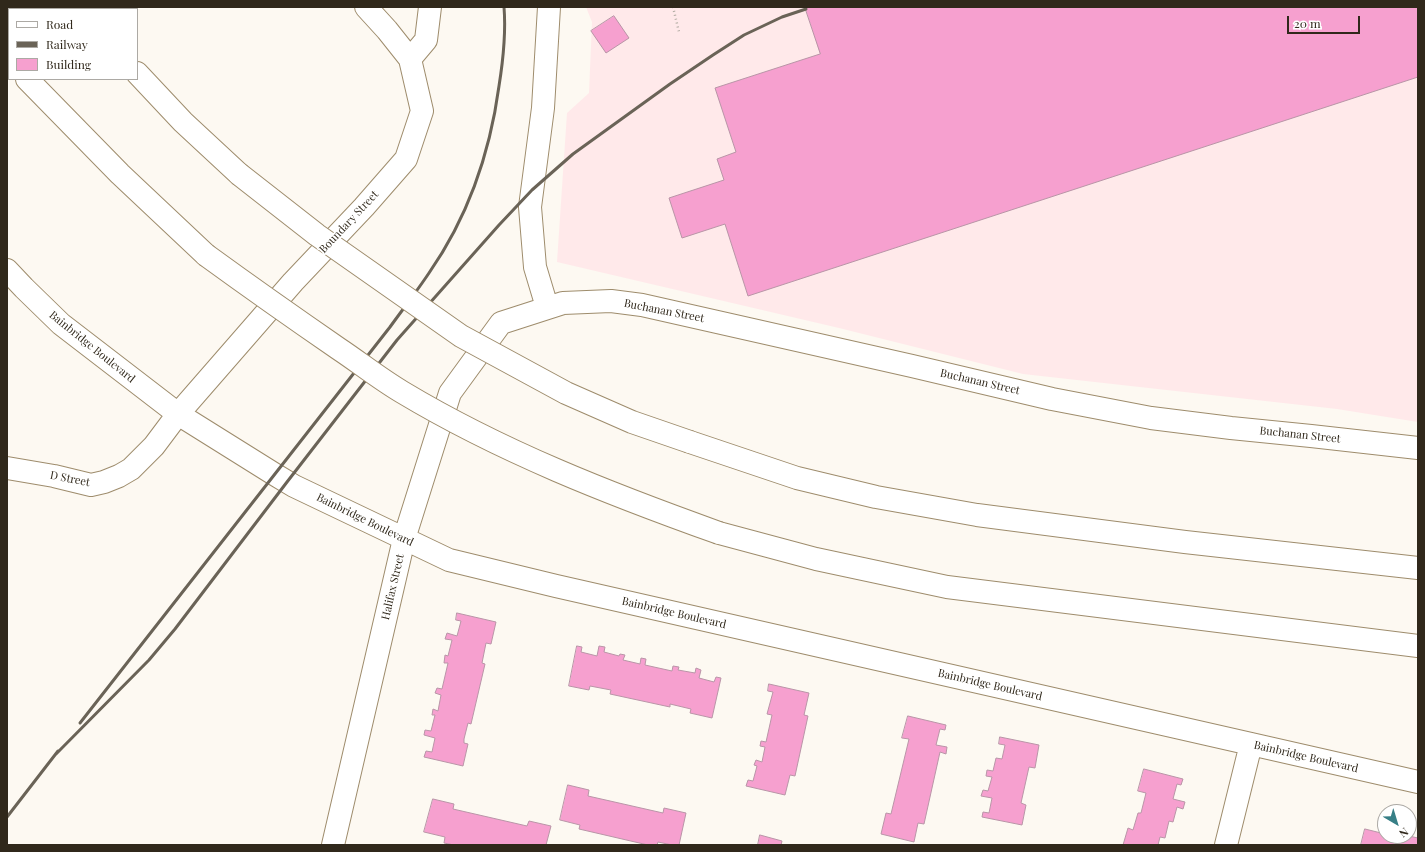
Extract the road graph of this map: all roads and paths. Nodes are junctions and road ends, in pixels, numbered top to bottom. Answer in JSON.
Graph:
{"nodes":[{"id":1,"x":366,"y":7,"type":"edge"},
{"id":2,"x":430,"y":7,"type":"edge"},
{"id":3,"x":549,"y":7,"type":"edge"},
{"id":4,"x":673,"y":7,"type":"edge"},
{"id":5,"x":679,"y":32,"type":"dead end"},
{"id":6,"x":410,"y":59,"type":"junction"},
{"id":7,"x":138,"y":74,"type":"edge"},
{"id":8,"x":29,"y":80,"type":"edge"},
{"id":9,"x":7,"y":270,"type":"edge"},
{"id":10,"x":547,"y":308,"type":"junction"},
{"id":11,"x":178,"y":414,"type":"junction"},
{"id":12,"x":1418,"y":448,"type":"edge"},
{"id":13,"x":7,"y":468,"type":"edge"},
{"id":14,"x":404,"y":539,"type":"junction"},
{"id":15,"x":1418,"y":568,"type":"edge"},
{"id":16,"x":1418,"y":646,"type":"edge"},
{"id":17,"x":1251,"y":744,"type":"junction"},
{"id":18,"x":1418,"y":782,"type":"edge"},
{"id":19,"x":333,"y":845,"type":"edge"},
{"id":20,"x":1226,"y":845,"type":"edge"}],
"edges":[{"from":1,"to":6,"type":"main road","name":"Boundary Street"},
{"from":2,"to":6,"type":"main road"},
{"from":3,"to":10,"type":"main road"},
{"from":4,"to":5,"type":"path"},
{"from":6,"to":11,"type":"main road","name":"Boundary Street"},
{"from":7,"to":15,"type":"main road","bridge":true},
{"from":8,"to":16,"type":"main road","bridge":true},
{"from":9,"to":11,"type":"main road","name":"Bainbridge Boulevard"},
{"from":10,"to":12,"type":"main road","name":"Buchanan Street"},
{"from":10,"to":14,"type":"main road","name":"Halifax Street"},
{"from":11,"to":13,"type":"main road","name":"D Street"},
{"from":11,"to":14,"type":"main road","name":"Bainbridge Boulevard"},
{"from":14,"to":17,"type":"main road","name":"Bainbridge Boulevard"},
{"from":14,"to":19,"type":"main road","name":"Halifax Street"},
{"from":17,"to":18,"type":"main road","name":"Bainbridge Boulevard"},
{"from":17,"to":20,"type":"main road"}]}
